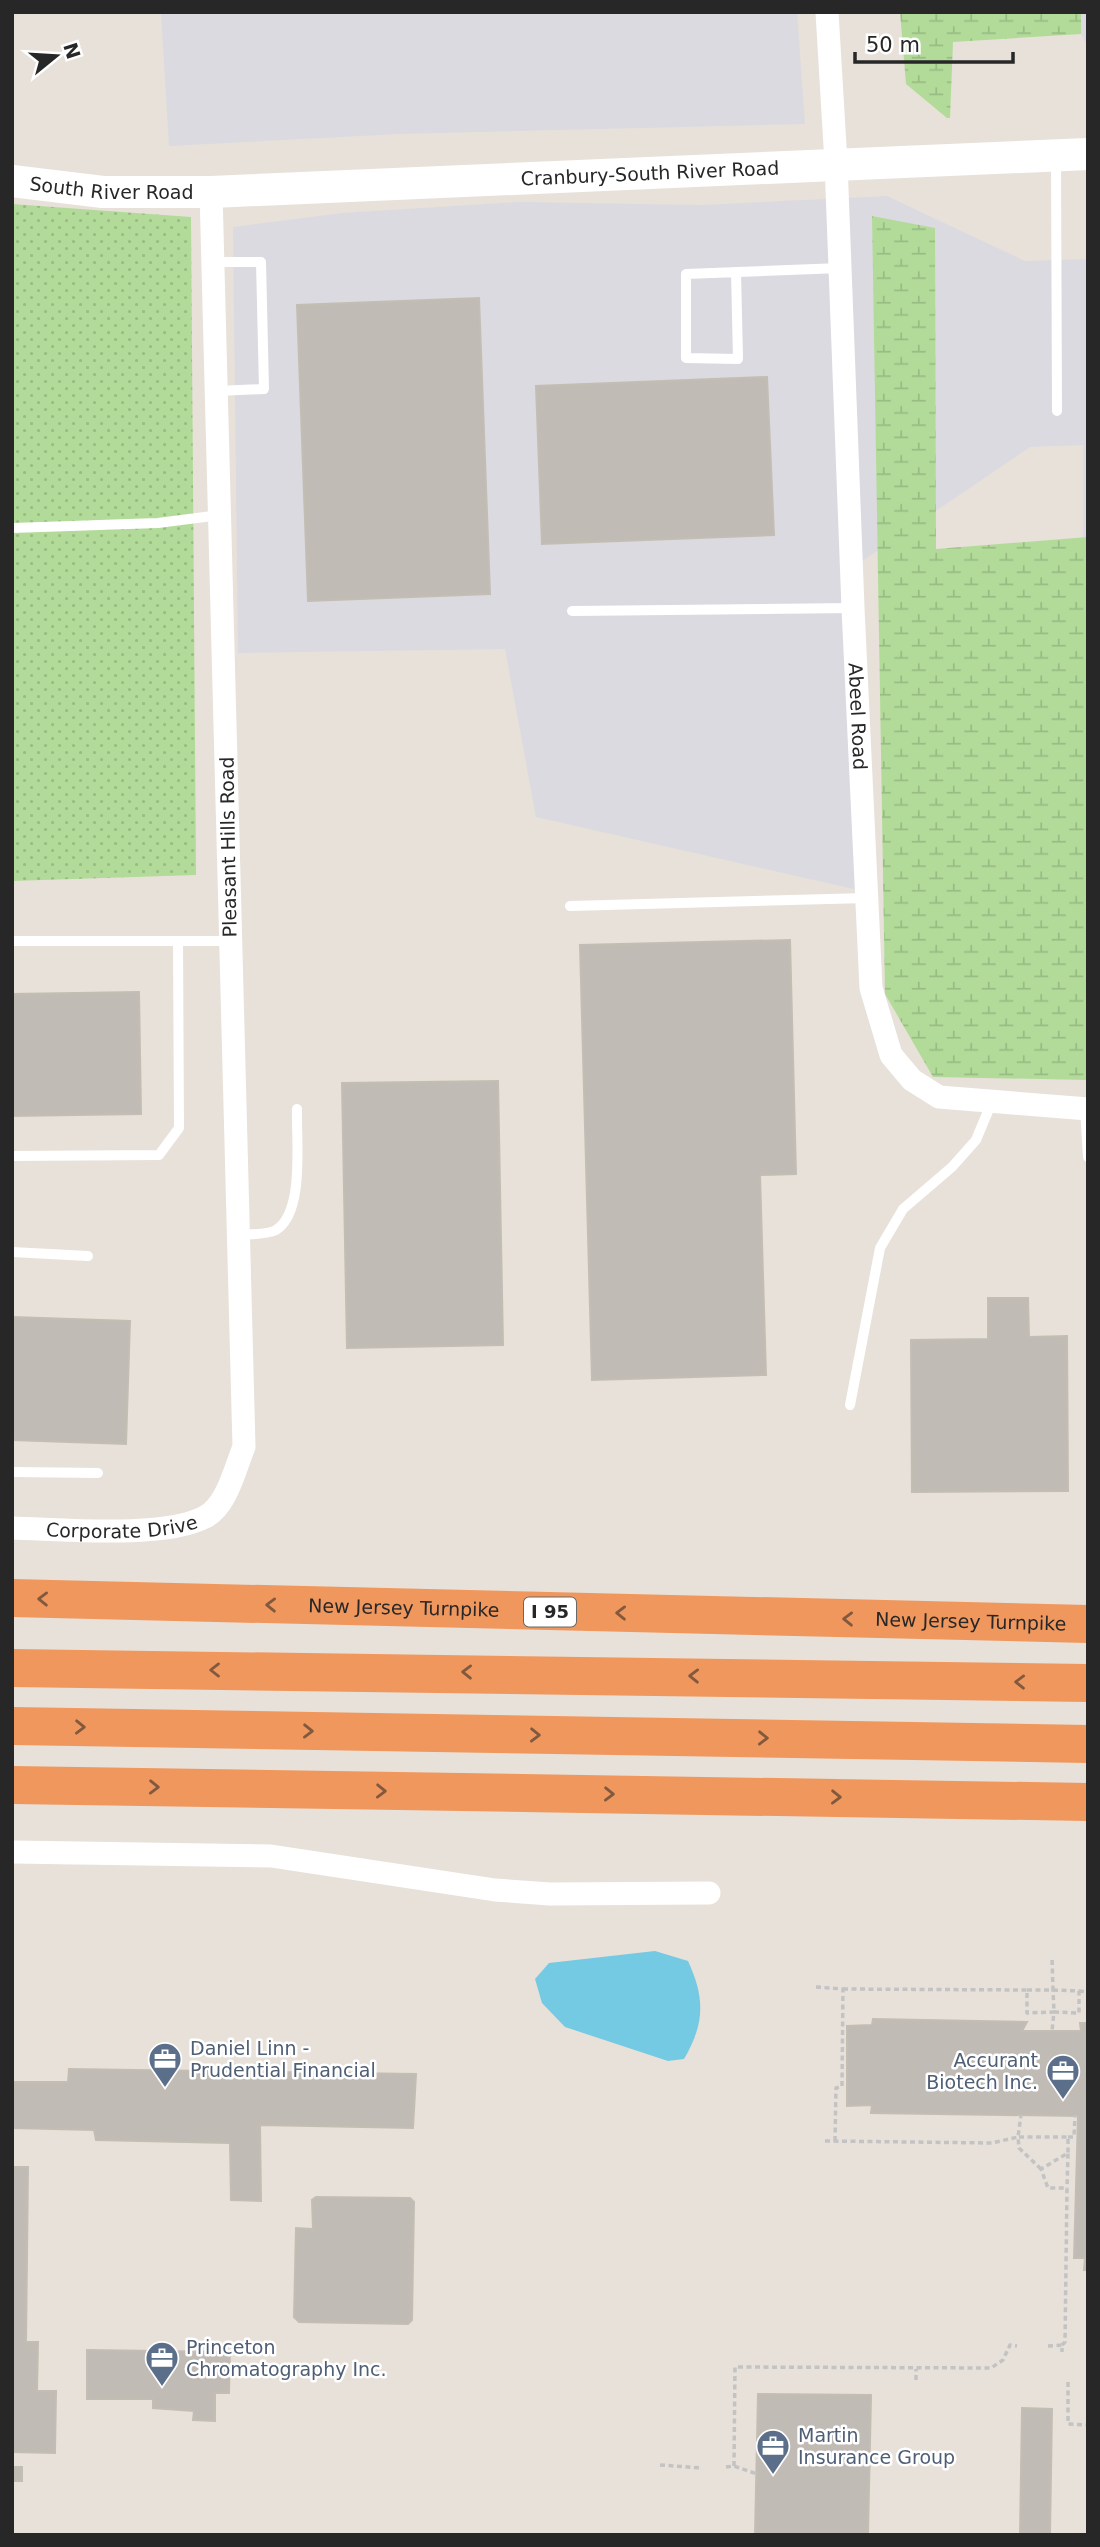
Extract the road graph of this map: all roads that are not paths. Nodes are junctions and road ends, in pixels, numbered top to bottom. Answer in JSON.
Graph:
{"nodes":[{"id":1,"x":827,"y":12,"type":"edge"},
{"id":2,"x":1088,"y":154,"type":"edge"},
{"id":3,"x":1056,"y":155,"type":"junction"},
{"id":4,"x":836,"y":163,"type":"junction"},
{"id":5,"x":12,"y":181,"type":"edge"},
{"id":6,"x":211,"y":192,"type":"junction"},
{"id":7,"x":214,"y":262,"type":"junction"},
{"id":8,"x":841,"y":268,"type":"junction"},
{"id":9,"x":736,"y":272,"type":"junction"},
{"id":10,"x":217,"y":391,"type":"junction"},
{"id":11,"x":1057,"y":411,"type":"dead end"},
{"id":12,"x":220,"y":515,"type":"junction"},
{"id":13,"x":12,"y":528,"type":"edge"},
{"id":14,"x":853,"y":608,"type":"junction"},
{"id":15,"x":572,"y":611,"type":"dead end"},
{"id":16,"x":867,"y":898,"type":"junction"},
{"id":17,"x":570,"y":906,"type":"dead end"},
{"id":18,"x":12,"y":941,"type":"edge"},
{"id":19,"x":178,"y":941,"type":"junction"},
{"id":20,"x":230,"y":941,"type":"junction"},
{"id":21,"x":992,"y":1104,"type":"junction"},
{"id":22,"x":297,"y":1109,"type":"dead end"},
{"id":23,"x":1086,"y":1109,"type":"edge"},
{"id":24,"x":12,"y":1156,"type":"edge"},
{"id":25,"x":1088,"y":1157,"type":"edge"},
{"id":26,"x":238,"y":1235,"type":"junction"},
{"id":27,"x":12,"y":1252,"type":"edge"},
{"id":28,"x":88,"y":1256,"type":"dead end"},
{"id":29,"x":850,"y":1405,"type":"dead end"},
{"id":30,"x":12,"y":1472,"type":"edge"},
{"id":31,"x":98,"y":1473,"type":"dead end"},
{"id":32,"x":222,"y":1499,"type":"joint"},
{"id":33,"x":12,"y":1528,"type":"edge"},
{"id":34,"x":12,"y":1598,"type":"edge"},
{"id":35,"x":1088,"y":1624,"type":"edge"},
{"id":36,"x":12,"y":1668,"type":"edge"},
{"id":37,"x":1088,"y":1683,"type":"edge"},
{"id":38,"x":12,"y":1726,"type":"edge"},
{"id":39,"x":1088,"y":1744,"type":"edge"},
{"id":40,"x":12,"y":1785,"type":"edge"},
{"id":41,"x":1088,"y":1802,"type":"edge"},
{"id":42,"x":12,"y":1852,"type":"edge"},
{"id":43,"x":709,"y":1893,"type":"dead end"}],
"edges":[{"from":1,"to":4,"type":"street","name":"Abeel Road"},
{"from":2,"to":3,"type":"main road","name":"Cranbury-South River Road"},
{"from":3,"to":4,"type":"main road","name":"Cranbury-South River Road"},
{"from":3,"to":11,"type":"lane"},
{"from":4,"to":6,"type":"main road","name":"Cranbury-South River Road"},
{"from":4,"to":8,"type":"street","name":"Abeel Road"},
{"from":5,"to":6,"type":"main road","name":"South River Road"},
{"from":6,"to":7,"type":"street","name":"Pleasant Hills Road"},
{"from":7,"to":10,"type":"street","name":"Pleasant Hills Road"},
{"from":7,"to":10,"type":"lane"},
{"from":8,"to":9,"type":"lane"},
{"from":8,"to":14,"type":"street","name":"Abeel Road"},
{"from":9,"to":9,"type":"lane"},
{"from":10,"to":12,"type":"street","name":"Pleasant Hills Road"},
{"from":12,"to":13,"type":"lane"},
{"from":12,"to":20,"type":"street","name":"Pleasant Hills Road"},
{"from":14,"to":15,"type":"lane"},
{"from":14,"to":16,"type":"street","name":"Abeel Road"},
{"from":16,"to":17,"type":"lane"},
{"from":16,"to":21,"type":"street","name":"Abeel Road"},
{"from":18,"to":19,"type":"lane"},
{"from":19,"to":20,"type":"lane"},
{"from":19,"to":24,"type":"lane"},
{"from":20,"to":26,"type":"street","name":"Pleasant Hills Road"},
{"from":21,"to":23,"type":"street","name":"Abeel Road"},
{"from":21,"to":29,"type":"lane"},
{"from":22,"to":26,"type":"lane"},
{"from":23,"to":25,"type":"lane"},
{"from":26,"to":32,"type":"street","name":"Pleasant Hills Road"},
{"from":27,"to":28,"type":"lane"},
{"from":30,"to":31,"type":"lane"},
{"from":32,"to":33,"type":"street","name":"Corporate Drive"},
{"from":35,"to":34,"type":"highway","name":"New Jersey Turnpike","number":"I 95","one_way":true},
{"from":37,"to":36,"type":"highway","one_way":true},
{"from":38,"to":39,"type":"highway","one_way":true},
{"from":40,"to":41,"type":"highway","one_way":true},
{"from":42,"to":43,"type":"street"}]}
